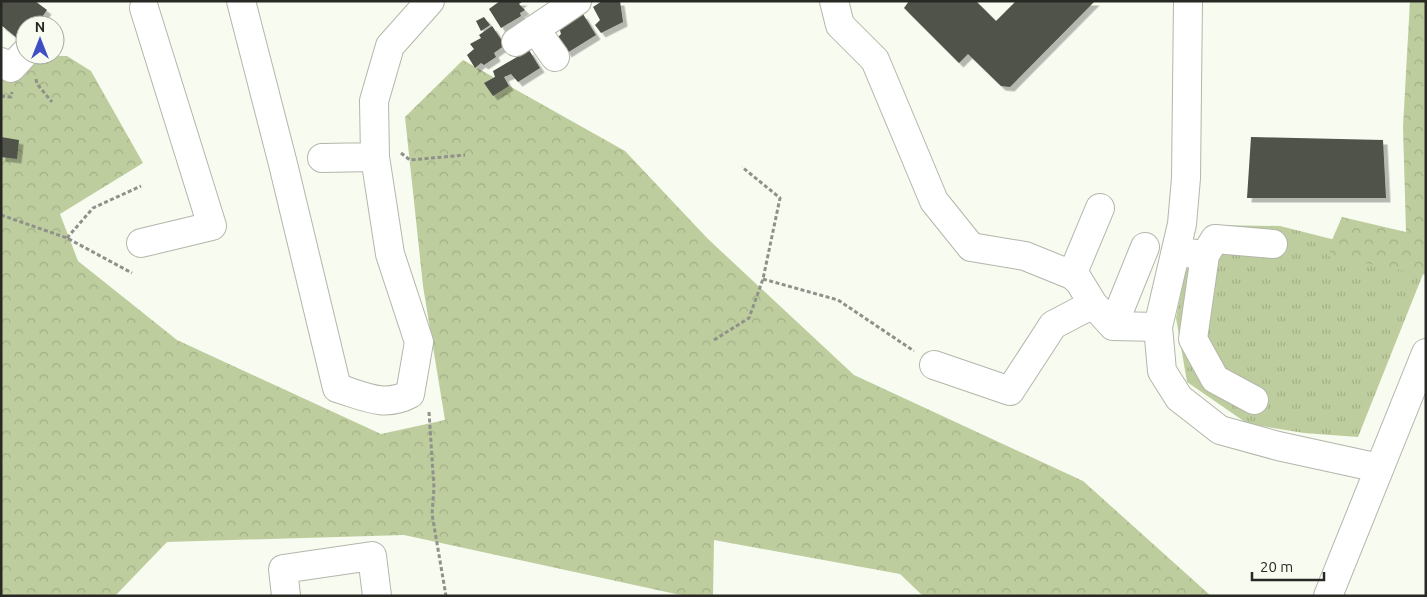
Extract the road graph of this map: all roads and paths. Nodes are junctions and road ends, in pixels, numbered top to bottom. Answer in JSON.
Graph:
{"nodes":[{"id":1,"x":241,"y":1,"type":"edge"},
{"id":2,"x":430,"y":1,"type":"edge"},
{"id":3,"x":577,"y":1,"type":"edge"},
{"id":4,"x":834,"y":1,"type":"edge"},
{"id":5,"x":1188,"y":1,"type":"edge"},
{"id":6,"x":145,"y":3,"type":"edge"},
{"id":7,"x":555,"y":57,"type":"dead end"},
{"id":8,"x":1,"y":62,"type":"edge"},
{"id":9,"x":25,"y":65,"type":"edge"},
{"id":10,"x":30,"y":65,"type":"edge"},
{"id":11,"x":52,"y":102,"type":"dead end"},
{"id":12,"x":465,"y":155,"type":"dead end"},
{"id":13,"x":375,"y":156,"type":"junction"},
{"id":14,"x":322,"y":158,"type":"dead end"},
{"id":15,"x":742,"y":166,"type":"dead end"},
{"id":16,"x":141,"y":186,"type":"dead end"},
{"id":17,"x":1100,"y":208,"type":"dead end"},
{"id":18,"x":1,"y":215,"type":"edge"},
{"id":19,"x":67,"y":238,"type":"junction"},
{"id":20,"x":141,"y":243,"type":"dead end"},
{"id":21,"x":1273,"y":244,"type":"dead end"},
{"id":22,"x":1145,"y":247,"type":"dead end"},
{"id":23,"x":1175,"y":251,"type":"junction"},
{"id":24,"x":1205,"y":255,"type":"junction"},
{"id":25,"x":132,"y":273,"type":"dead end"},
{"id":26,"x":1072,"y":275,"type":"junction"},
{"id":27,"x":762,"y":279,"type":"junction"},
{"id":28,"x":1093,"y":304,"type":"junction"},
{"id":29,"x":1113,"y":326,"type":"junction"},
{"id":30,"x":1158,"y":327,"type":"junction"},
{"id":31,"x":714,"y":340,"type":"dead end"},
{"id":32,"x":1426,"y":353,"type":"edge"},
{"id":33,"x":934,"y":365,"type":"joint"},
{"id":34,"x":410,"y":394,"type":"junction"},
{"id":35,"x":1254,"y":400,"type":"dead end"},
{"id":36,"x":1379,"y":468,"type":"junction"},
{"id":37,"x":286,"y":596,"type":"edge"},
{"id":38,"x":377,"y":596,"type":"edge"},
{"id":39,"x":446,"y":596,"type":"edge"},
{"id":40,"x":1328,"y":596,"type":"edge"}],
"edges":[{"from":1,"to":34,"type":"street"},
{"from":2,"to":13,"type":"street"},
{"from":3,"to":7,"type":"street"},
{"from":4,"to":26,"type":"street"},
{"from":5,"to":23,"type":"street"},
{"from":6,"to":20,"type":"street"},
{"from":8,"to":9,"type":"street"},
{"from":10,"to":11,"type":"path"},
{"from":12,"to":13,"type":"path"},
{"from":13,"to":14,"type":"street"},
{"from":13,"to":34,"type":"street"},
{"from":15,"to":27,"type":"path"},
{"from":16,"to":19,"type":"path"},
{"from":17,"to":26,"type":"street"},
{"from":18,"to":19,"type":"path"},
{"from":19,"to":25,"type":"path"},
{"from":21,"to":24,"type":"street"},
{"from":22,"to":29,"type":"street"},
{"from":23,"to":24,"type":"street"},
{"from":23,"to":30,"type":"street"},
{"from":24,"to":35,"type":"street"},
{"from":26,"to":28,"type":"street"},
{"from":27,"to":31,"type":"path"},
{"from":27,"to":33,"type":"path"},
{"from":28,"to":29,"type":"street"},
{"from":28,"to":33,"type":"street"},
{"from":29,"to":30,"type":"street"},
{"from":30,"to":36,"type":"street"},
{"from":32,"to":36,"type":"street"},
{"from":34,"to":39,"type":"path"},
{"from":36,"to":40,"type":"street"},
{"from":37,"to":38,"type":"street"}]}
